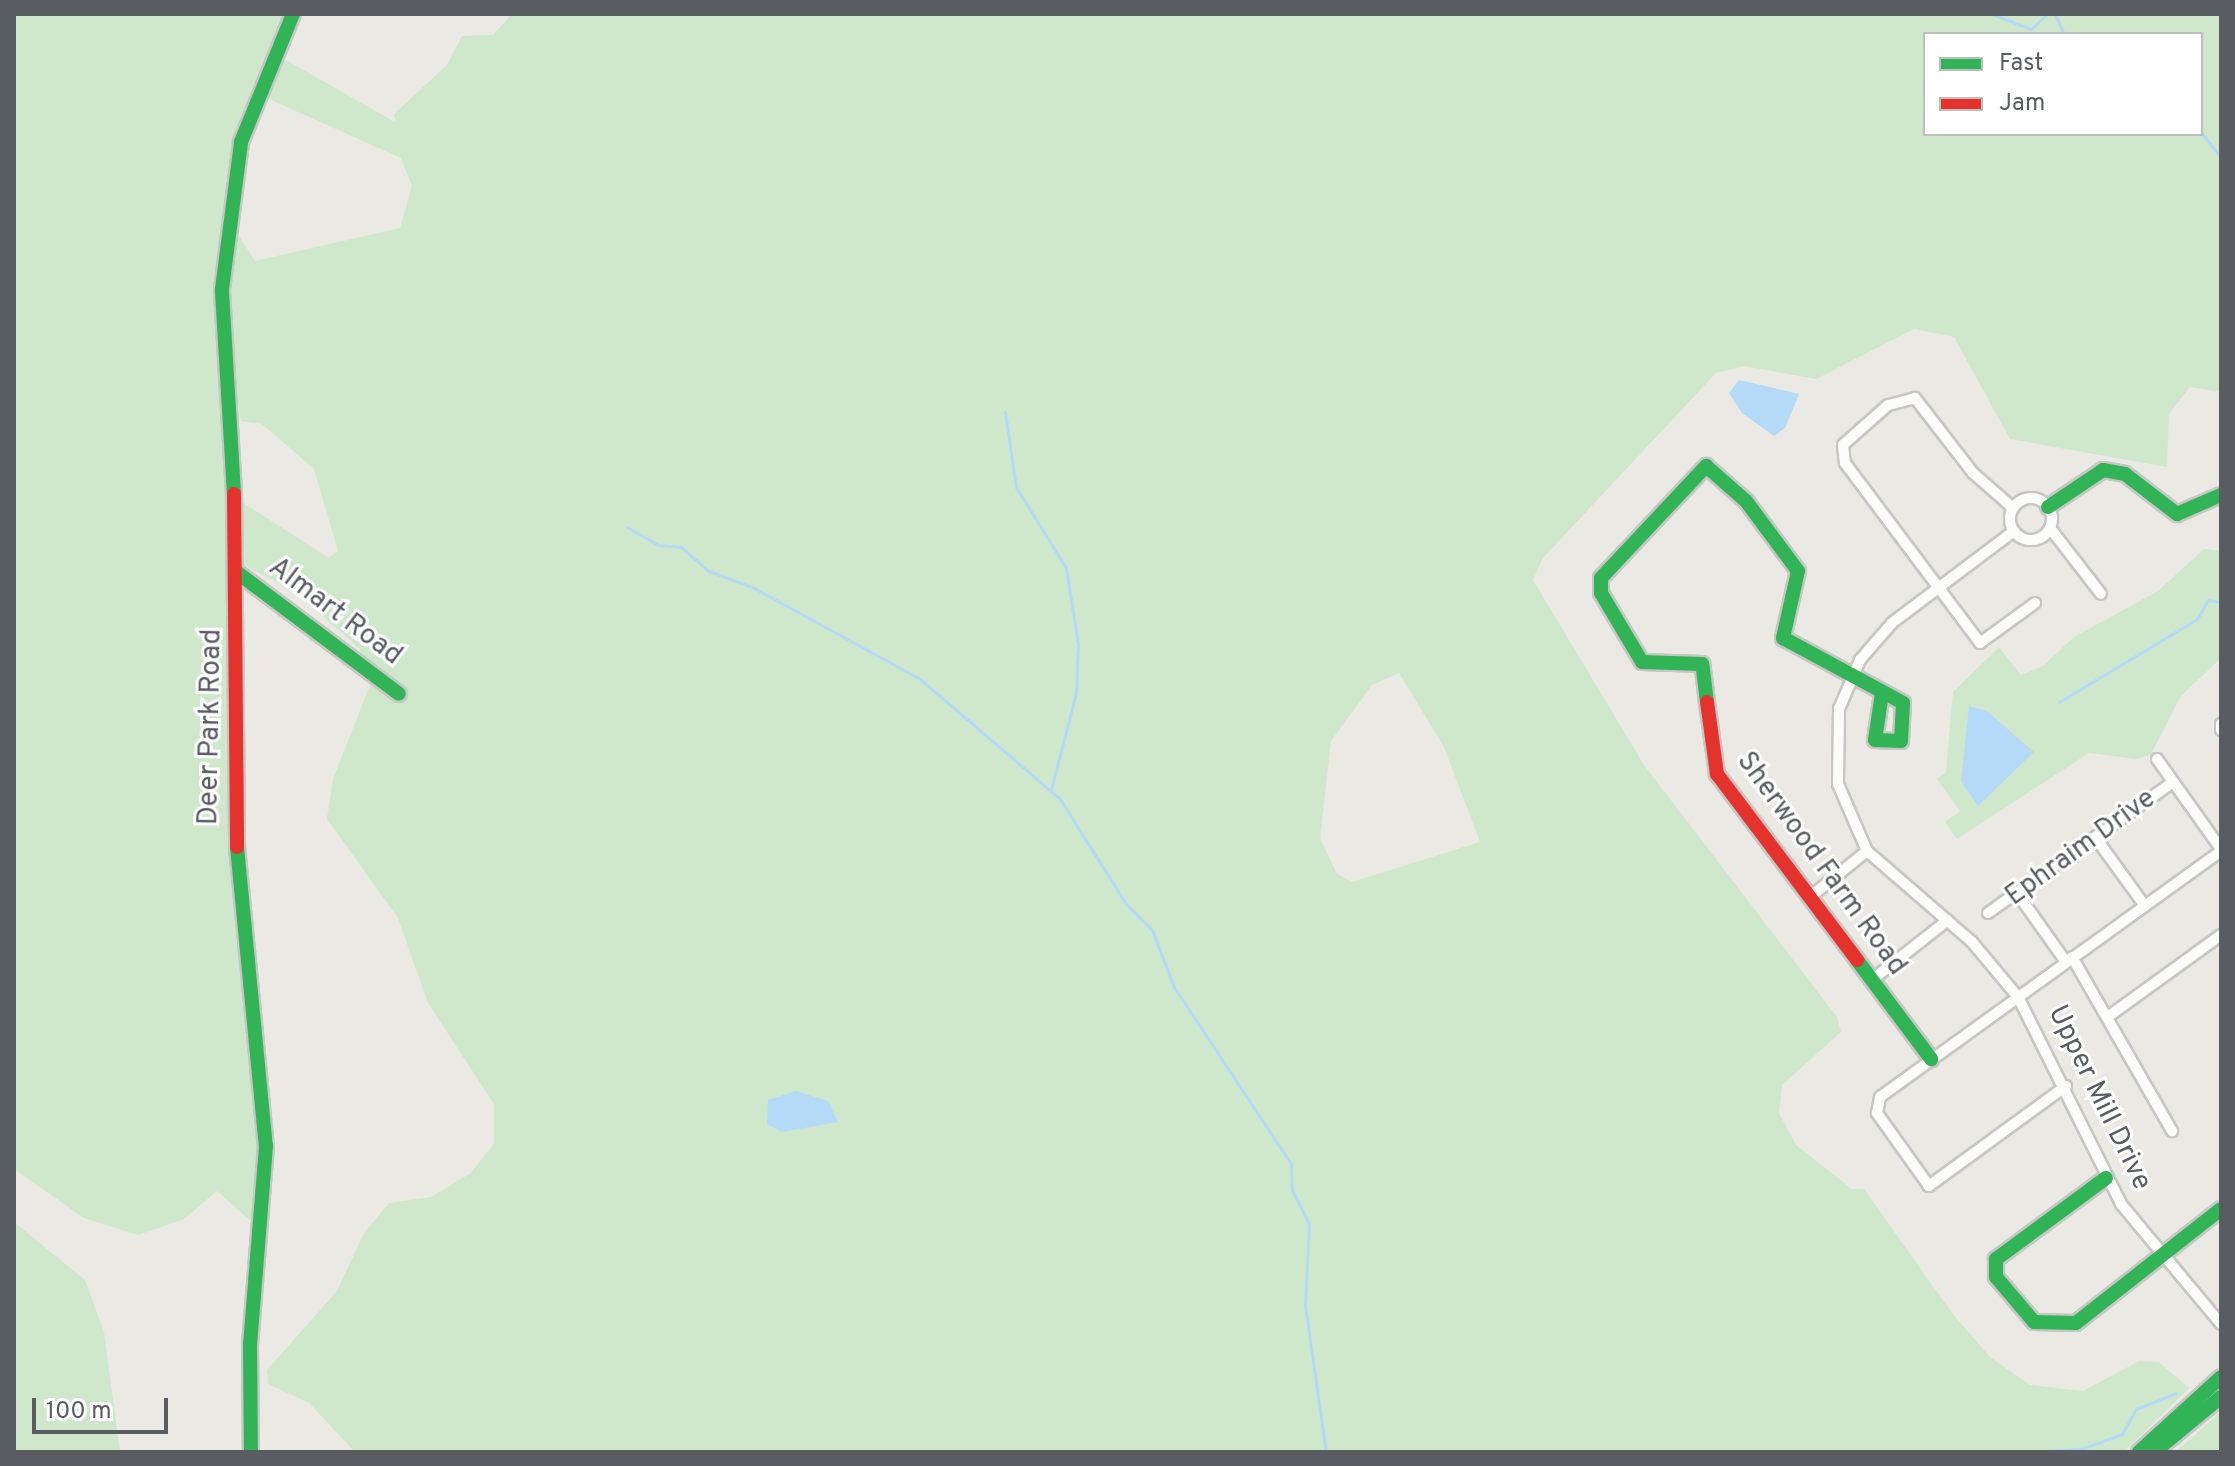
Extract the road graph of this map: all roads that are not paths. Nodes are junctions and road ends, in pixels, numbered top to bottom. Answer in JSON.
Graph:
{"nodes":[{"id":1,"x":293,"y":14,"type":"edge"},
{"id":2,"x":2221,"y":495,"type":"edge"},
{"id":3,"x":2048,"y":507,"type":"junction"},
{"id":4,"x":2013,"y":508,"type":"junction"},
{"id":5,"x":2050,"y":528,"type":"junction"},
{"id":6,"x":2014,"y":531,"type":"junction"},
{"id":7,"x":238,"y":573,"type":"junction"},
{"id":8,"x":1939,"y":588,"type":"junction"},
{"id":9,"x":2101,"y":594,"type":"dead end"},
{"id":10,"x":2035,"y":603,"type":"dead end"},
{"id":11,"x":1850,"y":676,"type":"junction"},
{"id":12,"x":1882,"y":693,"type":"dead end"},
{"id":13,"x":399,"y":694,"type":"dead end"},
{"id":14,"x":2157,"y":759,"type":"dead end"},
{"id":15,"x":2173,"y":782,"type":"junction"},
{"id":16,"x":2095,"y":837,"type":"junction"},
{"id":17,"x":2221,"y":850,"type":"edge"},
{"id":18,"x":1867,"y":851,"type":"junction"},
{"id":19,"x":2017,"y":893,"type":"junction"},
{"id":20,"x":1810,"y":897,"type":"junction"},
{"id":21,"x":2145,"y":906,"type":"junction"},
{"id":22,"x":1988,"y":913,"type":"dead end"},
{"id":23,"x":1948,"y":920,"type":"junction"},
{"id":24,"x":2221,"y":935,"type":"edge"},
{"id":25,"x":2069,"y":960,"type":"junction"},
{"id":26,"x":1873,"y":979,"type":"junction"},
{"id":27,"x":2018,"y":997,"type":"junction"},
{"id":28,"x":2109,"y":1016,"type":"junction"},
{"id":29,"x":1931,"y":1059,"type":"junction"},
{"id":30,"x":2066,"y":1086,"type":"junction"},
{"id":31,"x":2172,"y":1131,"type":"dead end"},
{"id":32,"x":2106,"y":1178,"type":"junction"},
{"id":33,"x":2221,"y":1209,"type":"edge"},
{"id":34,"x":2161,"y":1261,"type":"junction"},
{"id":35,"x":2221,"y":1324,"type":"edge"},
{"id":36,"x":2221,"y":1377,"type":"edge"},
{"id":37,"x":2221,"y":1397,"type":"edge"},
{"id":38,"x":2158,"y":1451,"type":"edge"},
{"id":39,"x":251,"y":1452,"type":"edge"},
{"id":40,"x":2139,"y":1452,"type":"edge"}],
"edges":[{"from":1,"to":7,"type":"street","name":"Deer Park Road"},
{"from":2,"to":3,"type":"street"},
{"from":3,"to":4,"type":"street"},
{"from":3,"to":5,"type":"street"},
{"from":4,"to":6,"type":"street"},
{"from":4,"to":8,"type":"street"},
{"from":5,"to":6,"type":"street"},
{"from":5,"to":9,"type":"street"},
{"from":6,"to":8,"type":"street","name":"Upper Mill Drive"},
{"from":7,"to":13,"type":"street","name":"Almart Road"},
{"from":7,"to":39,"type":"street","name":"Deer Park Road"},
{"from":8,"to":10,"type":"street"},
{"from":8,"to":11,"type":"street","name":"Upper Mill Drive"},
{"from":11,"to":12,"type":"street"},
{"from":11,"to":18,"type":"street","name":"Upper Mill Drive"},
{"from":11,"to":20,"type":"street","name":"Sherwood Farm Road"},
{"from":14,"to":15,"type":"street"},
{"from":15,"to":16,"type":"street","name":"Ephraim Drive"},
{"from":15,"to":17,"type":"street"},
{"from":16,"to":19,"type":"street","name":"Ephraim Drive"},
{"from":16,"to":21,"type":"street"},
{"from":17,"to":21,"type":"street"},
{"from":18,"to":20,"type":"street"},
{"from":18,"to":23,"type":"street","name":"Upper Mill Drive"},
{"from":19,"to":22,"type":"street","name":"Ephraim Drive"},
{"from":19,"to":25,"type":"street"},
{"from":20,"to":26,"type":"street","name":"Sherwood Farm Road"},
{"from":21,"to":25,"type":"street"},
{"from":23,"to":26,"type":"street"},
{"from":23,"to":27,"type":"street","name":"Upper Mill Drive"},
{"from":24,"to":28,"type":"street"},
{"from":25,"to":27,"type":"street"},
{"from":25,"to":28,"type":"street"},
{"from":26,"to":29,"type":"street","name":"Sherwood Farm Road"},
{"from":27,"to":29,"type":"street"},
{"from":27,"to":30,"type":"street","name":"Upper Mill Drive"},
{"from":28,"to":31,"type":"street"},
{"from":29,"to":30,"type":"street"},
{"from":30,"to":32,"type":"street","name":"Upper Mill Drive"},
{"from":32,"to":34,"type":"street","name":"Upper Mill Drive"},
{"from":32,"to":34,"type":"street"},
{"from":33,"to":34,"type":"street"},
{"from":34,"to":35,"type":"street","name":"Upper Mill Drive"},
{"from":36,"to":40,"type":"street"},
{"from":37,"to":38,"type":"street"}]}
